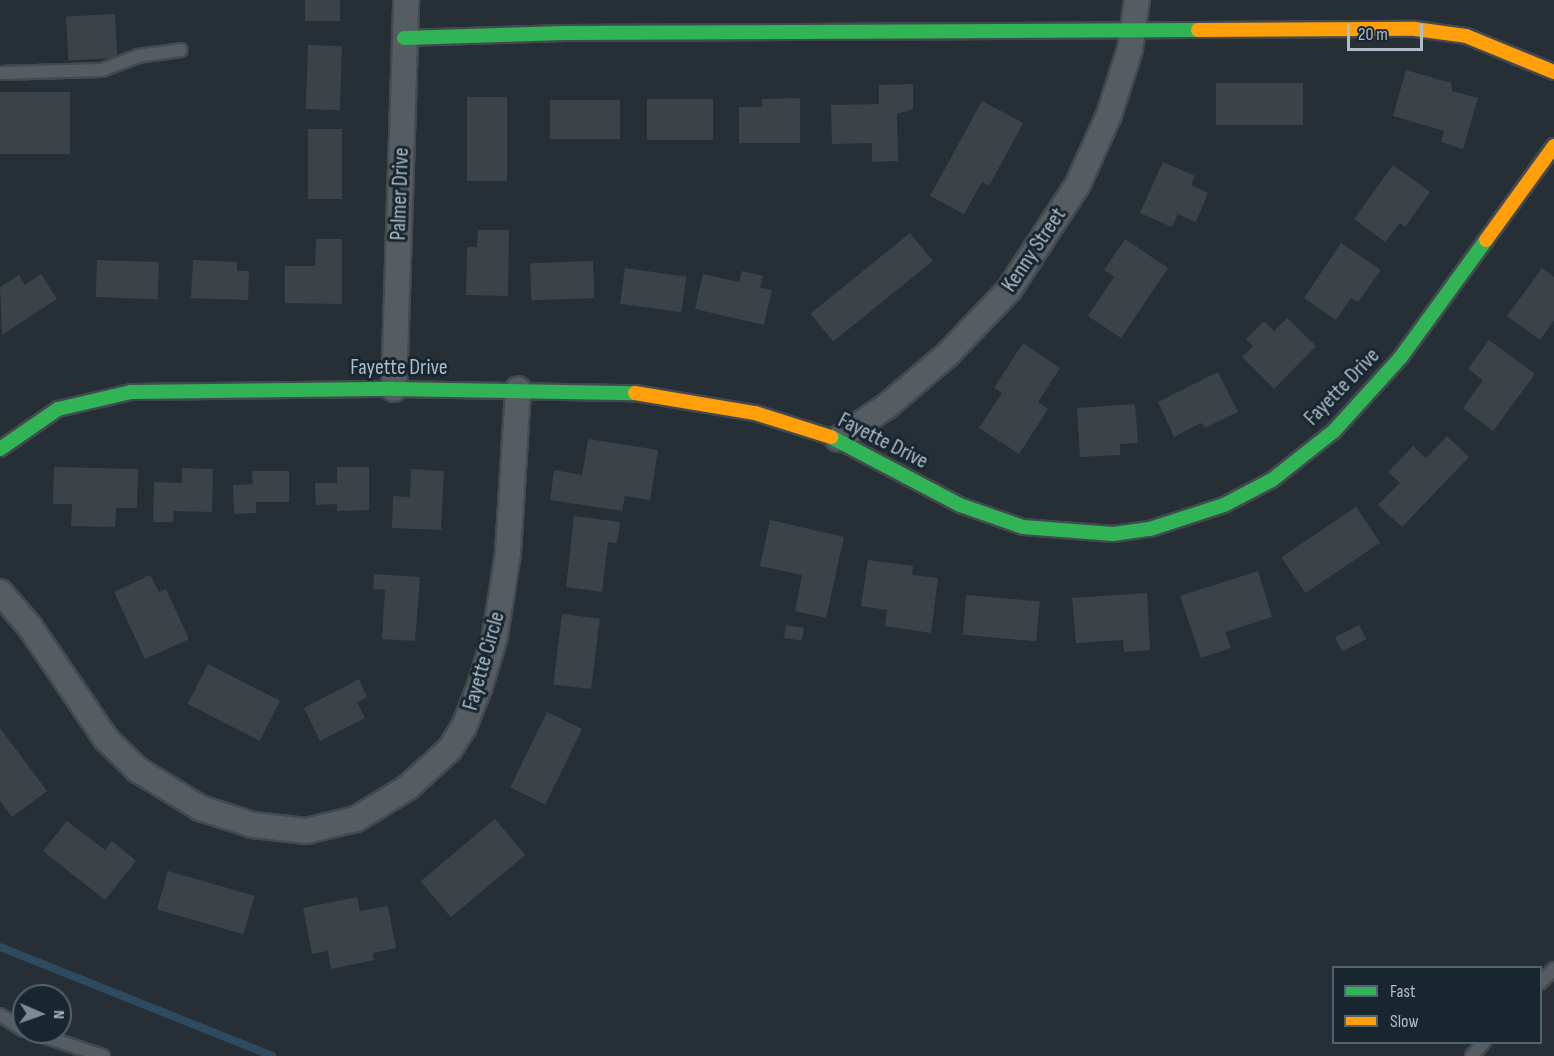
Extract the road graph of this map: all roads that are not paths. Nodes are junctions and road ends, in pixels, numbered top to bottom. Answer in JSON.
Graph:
{"nodes":[{"id":1,"x":406,"y":0,"type":"edge"},
{"id":2,"x":1137,"y":0,"type":"edge"},
{"id":3,"x":1133,"y":30,"type":"junction"},
{"id":4,"x":404,"y":38,"type":"junction"},
{"id":5,"x":181,"y":50,"type":"dead end"},
{"id":6,"x":1554,"y":72,"type":"edge"},
{"id":7,"x":0,"y":73,"type":"edge"},
{"id":8,"x":1554,"y":146,"type":"edge"},
{"id":9,"x":394,"y":388,"type":"junction"},
{"id":10,"x":518,"y":389,"type":"junction"},
{"id":11,"x":838,"y":439,"type":"junction"},
{"id":12,"x":0,"y":448,"type":"edge"},
{"id":13,"x":0,"y":592,"type":"edge"},
{"id":14,"x":1554,"y":969,"type":"edge"},
{"id":15,"x":1542,"y":981,"type":"edge"},
{"id":16,"x":67,"y":1044,"type":"edge"},
{"id":17,"x":1482,"y":1044,"type":"edge"},
{"id":18,"x":103,"y":1056,"type":"edge"},
{"id":19,"x":1472,"y":1056,"type":"edge"}],
"edges":[{"from":1,"to":4,"type":"street","name":"Palmer Drive"},
{"from":2,"to":3,"type":"street","name":"Kenny Street"},
{"from":3,"to":4,"type":"street"},
{"from":3,"to":6,"type":"street"},
{"from":3,"to":11,"type":"street","name":"Kenny Street"},
{"from":4,"to":9,"type":"street","name":"Palmer Drive"},
{"from":5,"to":7,"type":"lane"},
{"from":8,"to":11,"type":"street","name":"Fayette Drive"},
{"from":9,"to":10,"type":"street","name":"Fayette Drive"},
{"from":9,"to":12,"type":"street","name":"Fayette Drive"},
{"from":10,"to":11,"type":"street","name":"Fayette Drive"},
{"from":10,"to":13,"type":"street","name":"Fayette Circle"},
{"from":14,"to":15,"type":"lane"},
{"from":16,"to":18,"type":"lane"},
{"from":17,"to":19,"type":"lane"}]}
